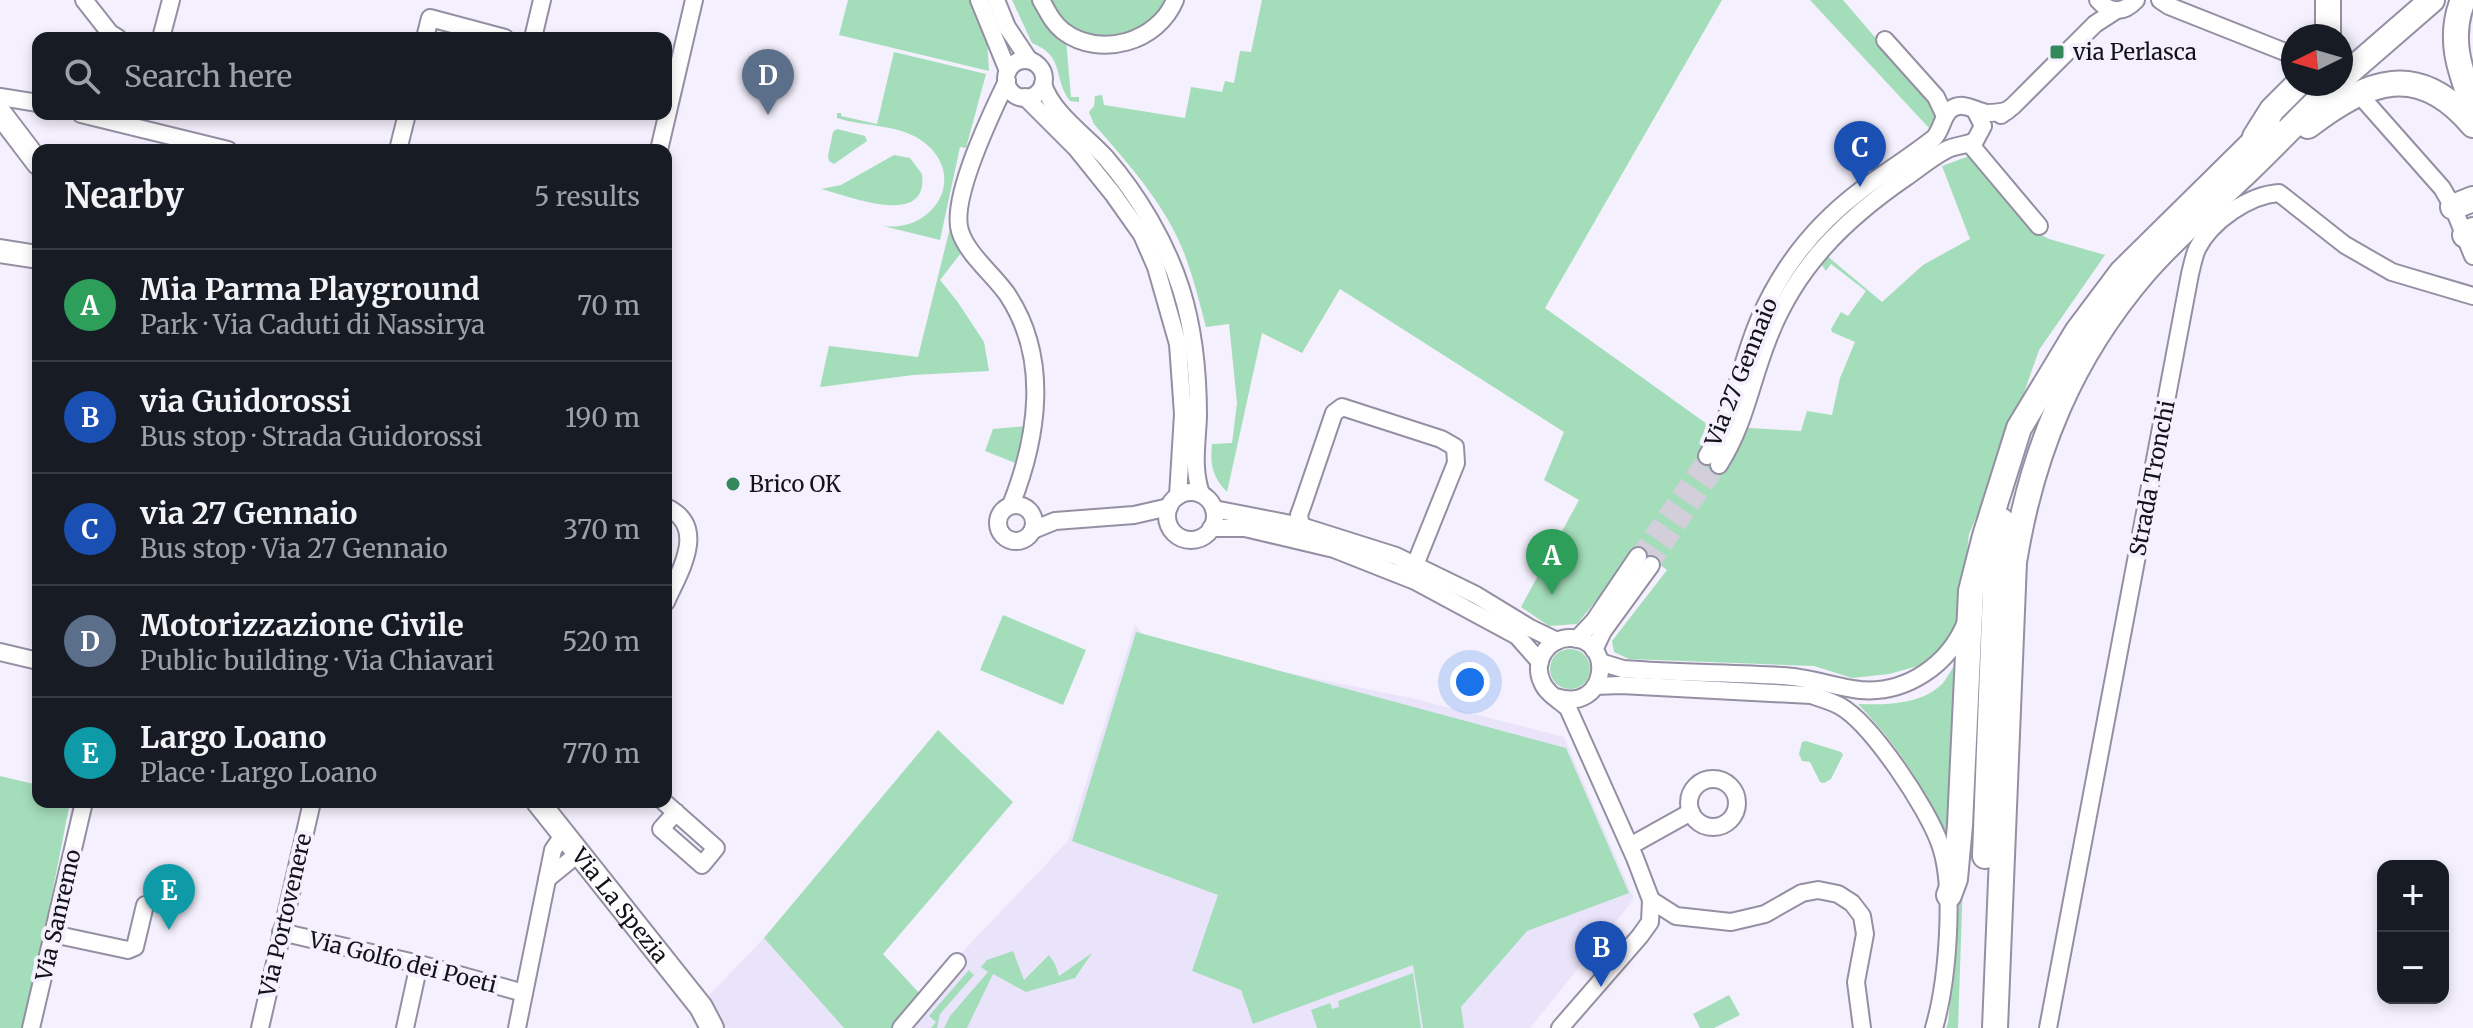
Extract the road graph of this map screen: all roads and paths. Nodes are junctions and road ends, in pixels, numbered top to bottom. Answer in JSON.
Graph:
{"nodes":[{"id":1,"x":84,"y":0,"type":"edge"},
{"id":2,"x":171,"y":0,"type":"edge"},
{"id":3,"x":542,"y":0,"type":"edge"},
{"id":4,"x":694,"y":0,"type":"edge"},
{"id":5,"x":979,"y":0,"type":"edge"},
{"id":6,"x":996,"y":0,"type":"edge"},
{"id":7,"x":1041,"y":0,"type":"edge"},
{"id":8,"x":1175,"y":0,"type":"edge"},
{"id":9,"x":2328,"y":0,"type":"edge"},
{"id":10,"x":2410,"y":0,"type":"edge"},
{"id":11,"x":2432,"y":0,"type":"edge"},
{"id":12,"x":2463,"y":0,"type":"edge"},
{"id":13,"x":2098,"y":1,"type":"edge"},
{"id":14,"x":2164,"y":3,"type":"edge"},
{"id":15,"x":2127,"y":6,"type":"edge"},
{"id":16,"x":2095,"y":24,"type":"junction"},
{"id":17,"x":2328,"y":24,"type":"edge"},
{"id":18,"x":109,"y":32,"type":"edge"},
{"id":19,"x":163,"y":32,"type":"edge"},
{"id":20,"x":426,"y":32,"type":"edge"},
{"id":21,"x":482,"y":32,"type":"edge"},
{"id":22,"x":534,"y":32,"type":"edge"},
{"id":23,"x":1885,"y":40,"type":"dead end"},
{"id":24,"x":2353,"y":49,"type":"edge"},
{"id":25,"x":2281,"y":50,"type":"edge"},
{"id":26,"x":1029,"y":60,"type":"junction"},
{"id":27,"x":2353,"y":69,"type":"edge"},
{"id":28,"x":672,"y":72,"type":"edge"},
{"id":29,"x":1008,"y":76,"type":"junction"},
{"id":30,"x":1043,"y":84,"type":"junction"},
{"id":31,"x":2286,"y":96,"type":"edge"},
{"id":32,"x":2301,"y":96,"type":"edge"},
{"id":33,"x":2324,"y":96,"type":"edge"},
{"id":34,"x":0,"y":97,"type":"edge"},
{"id":35,"x":1025,"y":97,"type":"junction"},
{"id":36,"x":2365,"y":101,"type":"dead end"},
{"id":37,"x":32,"y":102,"type":"edge"},
{"id":38,"x":2473,"y":105,"type":"edge"},
{"id":39,"x":1975,"y":110,"type":"junction"},
{"id":40,"x":2007,"y":111,"type":"junction"},
{"id":41,"x":0,"y":113,"type":"edge"},
{"id":42,"x":1948,"y":115,"type":"junction"},
{"id":43,"x":406,"y":120,"type":"edge"},
{"id":44,"x":664,"y":120,"type":"edge"},
{"id":45,"x":138,"y":121,"type":"edge"},
{"id":46,"x":2473,"y":125,"type":"edge"},
{"id":47,"x":1983,"y":126,"type":"junction"},
{"id":48,"x":209,"y":144,"type":"edge"},
{"id":49,"x":400,"y":144,"type":"edge"},
{"id":50,"x":660,"y":144,"type":"edge"},
{"id":51,"x":1965,"y":144,"type":"junction"},
{"id":52,"x":2246,"y":148,"type":"junction"},
{"id":53,"x":32,"y":155,"type":"edge"},
{"id":54,"x":2243,"y":176,"type":"junction"},
{"id":55,"x":2463,"y":203,"type":"edge"},
{"id":56,"x":2039,"y":226,"type":"dead end"},
{"id":57,"x":2470,"y":240,"type":"edge"},
{"id":58,"x":0,"y":251,"type":"edge"},
{"id":59,"x":32,"y":255,"type":"edge"},
{"id":60,"x":2473,"y":296,"type":"edge"},
{"id":61,"x":2051,"y":375,"type":"junction"},
{"id":62,"x":1201,"y":494,"type":"junction"},
{"id":63,"x":1011,"y":505,"type":"junction"},
{"id":64,"x":1172,"y":509,"type":"junction"},
{"id":65,"x":1214,"y":509,"type":"junction"},
{"id":66,"x":672,"y":512,"type":"edge"},
{"id":67,"x":1033,"y":523,"type":"junction"},
{"id":68,"x":1301,"y":526,"type":"junction"},
{"id":69,"x":1211,"y":528,"type":"junction"},
{"id":70,"x":1415,"y":565,"type":"junction"},
{"id":71,"x":672,"y":588,"type":"edge"},
{"id":72,"x":1969,"y":609,"type":"junction"},
{"id":73,"x":1577,"y":639,"type":"junction"},
{"id":74,"x":1557,"y":641,"type":"junction"},
{"id":75,"x":0,"y":652,"type":"edge"},
{"id":76,"x":1597,"y":656,"type":"junction"},
{"id":77,"x":32,"y":660,"type":"edge"},
{"id":78,"x":1540,"y":662,"type":"junction"},
{"id":79,"x":1595,"y":686,"type":"junction"},
{"id":80,"x":1556,"y":697,"type":"junction"},
{"id":81,"x":1582,"y":698,"type":"junction"},
{"id":82,"x":1579,"y":734,"type":"junction"},
{"id":83,"x":83,"y":808,"type":"edge"},
{"id":84,"x":311,"y":808,"type":"edge"},
{"id":85,"x":543,"y":808,"type":"edge"},
{"id":86,"x":1691,"y":812,"type":"dead end"},
{"id":87,"x":564,"y":834,"type":"junction"},
{"id":88,"x":1630,"y":846,"type":"junction"},
{"id":89,"x":579,"y":853,"type":"junction"},
{"id":90,"x":547,"y":879,"type":"junction"},
{"id":91,"x":1949,"y":895,"type":"junction"},
{"id":92,"x":1651,"y":900,"type":"junction"},
{"id":93,"x":145,"y":905,"type":"dead end"},
{"id":94,"x":281,"y":932,"type":"junction"},
{"id":95,"x":53,"y":934,"type":"junction"},
{"id":96,"x":957,"y":962,"type":"dead end"},
{"id":97,"x":419,"y":964,"type":"junction"},
{"id":98,"x":524,"y":993,"type":"junction"},
{"id":99,"x":701,"y":1007,"type":"junction"},
{"id":100,"x":31,"y":1028,"type":"edge"},
{"id":101,"x":260,"y":1028,"type":"edge"},
{"id":102,"x":405,"y":1028,"type":"edge"},
{"id":103,"x":517,"y":1028,"type":"edge"},
{"id":104,"x":712,"y":1028,"type":"edge"},
{"id":105,"x":727,"y":1028,"type":"edge"},
{"id":106,"x":901,"y":1028,"type":"edge"},
{"id":107,"x":1560,"y":1028,"type":"edge"},
{"id":108,"x":1862,"y":1028,"type":"edge"},
{"id":109,"x":1934,"y":1028,"type":"edge"},
{"id":110,"x":1979,"y":1028,"type":"edge"},
{"id":111,"x":1995,"y":1028,"type":"edge"},
{"id":112,"x":2048,"y":1028,"type":"edge"}],
"edges":[{"from":1,"to":18,"type":"street"},
{"from":2,"to":19,"type":"street"},
{"from":3,"to":22,"type":"street"},
{"from":4,"to":28,"type":"street"},
{"from":5,"to":29,"type":"street"},
{"from":6,"to":26,"type":"street"},
{"from":7,"to":8,"type":"street"},
{"from":9,"to":17,"type":"highway"},
{"from":10,"to":24,"type":"highway"},
{"from":11,"to":27,"type":"highway"},
{"from":12,"to":38,"type":"highway"},
{"from":13,"to":15,"type":"street"},
{"from":13,"to":16,"type":"street"},
{"from":14,"to":15,"type":"street"},
{"from":14,"to":25,"type":"street"},
{"from":15,"to":16,"type":"street"},
{"from":16,"to":40,"type":"street"},
{"from":20,"to":21,"type":"street"},
{"from":23,"to":42,"type":"street"},
{"from":26,"to":29,"type":"street"},
{"from":26,"to":30,"type":"street"},
{"from":29,"to":35,"type":"street"},
{"from":29,"to":63,"type":"street"},
{"from":30,"to":35,"type":"street"},
{"from":30,"to":62,"type":"street"},
{"from":31,"to":52,"type":"highway"},
{"from":32,"to":52,"type":"highway"},
{"from":33,"to":54,"type":"highway"},
{"from":34,"to":37,"type":"street"},
{"from":35,"to":64,"type":"street"},
{"from":36,"to":55,"type":"street"},
{"from":39,"to":40,"type":"street"},
{"from":39,"to":42,"type":"street"},
{"from":39,"to":47,"type":"street"},
{"from":40,"to":47,"type":"street"},
{"from":41,"to":53,"type":"main road"},
{"from":42,"to":51,"type":"street"},
{"from":42,"to":51,"type":"street","name":"Via 27 Gennaio"},
{"from":43,"to":49,"type":"street"},
{"from":44,"to":50,"type":"street"},
{"from":45,"to":48,"type":"street"},
{"from":46,"to":54,"type":"highway"},
{"from":47,"to":51,"type":"street"},
{"from":51,"to":56,"type":"street"},
{"from":52,"to":61,"type":"highway"},
{"from":54,"to":111,"type":"highway"},
{"from":55,"to":57,"type":"street"},
{"from":58,"to":59,"type":"main road"},
{"from":60,"to":112,"type":"street","name":"Strada Tronchi"},
{"from":61,"to":72,"type":"highway"},
{"from":61,"to":110,"type":"highway"},
{"from":62,"to":64,"type":"street"},
{"from":62,"to":65,"type":"street"},
{"from":63,"to":67,"type":"street"},
{"from":63,"to":67,"type":"street"},
{"from":64,"to":67,"type":"street"},
{"from":64,"to":69,"type":"street"},
{"from":65,"to":68,"type":"street"},
{"from":65,"to":69,"type":"street"},
{"from":66,"to":71,"type":"street"},
{"from":68,"to":70,"type":"street"},
{"from":68,"to":70,"type":"street"},
{"from":69,"to":78,"type":"street"},
{"from":70,"to":74,"type":"street"},
{"from":72,"to":76,"type":"street"},
{"from":72,"to":91,"type":"highway"},
{"from":73,"to":74,"type":"street"},
{"from":73,"to":76,"type":"street"},
{"from":73,"to":76,"type":"street"},
{"from":74,"to":78,"type":"street"},
{"from":75,"to":77,"type":"street"},
{"from":76,"to":79,"type":"street"},
{"from":78,"to":80,"type":"street"},
{"from":79,"to":81,"type":"street"},
{"from":79,"to":91,"type":"street"},
{"from":80,"to":81,"type":"street"},
{"from":80,"to":82,"type":"street"},
{"from":81,"to":82,"type":"street"},
{"from":82,"to":88,"type":"street"},
{"from":83,"to":95,"type":"street","name":"Via Sanremo"},
{"from":84,"to":94,"type":"street","name":"Via Portovenere"},
{"from":85,"to":87,"type":"main road","name":"Via La Spezia"},
{"from":86,"to":88,"type":"street"},
{"from":87,"to":89,"type":"main road","name":"Via La Spezia"},
{"from":87,"to":90,"type":"street"},
{"from":88,"to":92,"type":"street"},
{"from":89,"to":90,"type":"street"},
{"from":89,"to":99,"type":"main road","name":"Via La Spezia"},
{"from":90,"to":98,"type":"street"},
{"from":91,"to":109,"type":"street"},
{"from":92,"to":107,"type":"street"},
{"from":92,"to":108,"type":"street"},
{"from":93,"to":95,"type":"street"},
{"from":94,"to":97,"type":"street","name":"Via Golfo dei Poeti"},
{"from":94,"to":101,"type":"street","name":"Via Portovenere"},
{"from":95,"to":100,"type":"street","name":"Via Sanremo"},
{"from":96,"to":106,"type":"street"},
{"from":97,"to":98,"type":"street","name":"Via Golfo dei Poeti"},
{"from":97,"to":102,"type":"street"},
{"from":98,"to":103,"type":"street"},
{"from":99,"to":104,"type":"main road","name":"Via La Spezia"},
{"from":99,"to":105,"type":"main road","name":"Via La Spezia"}]}
